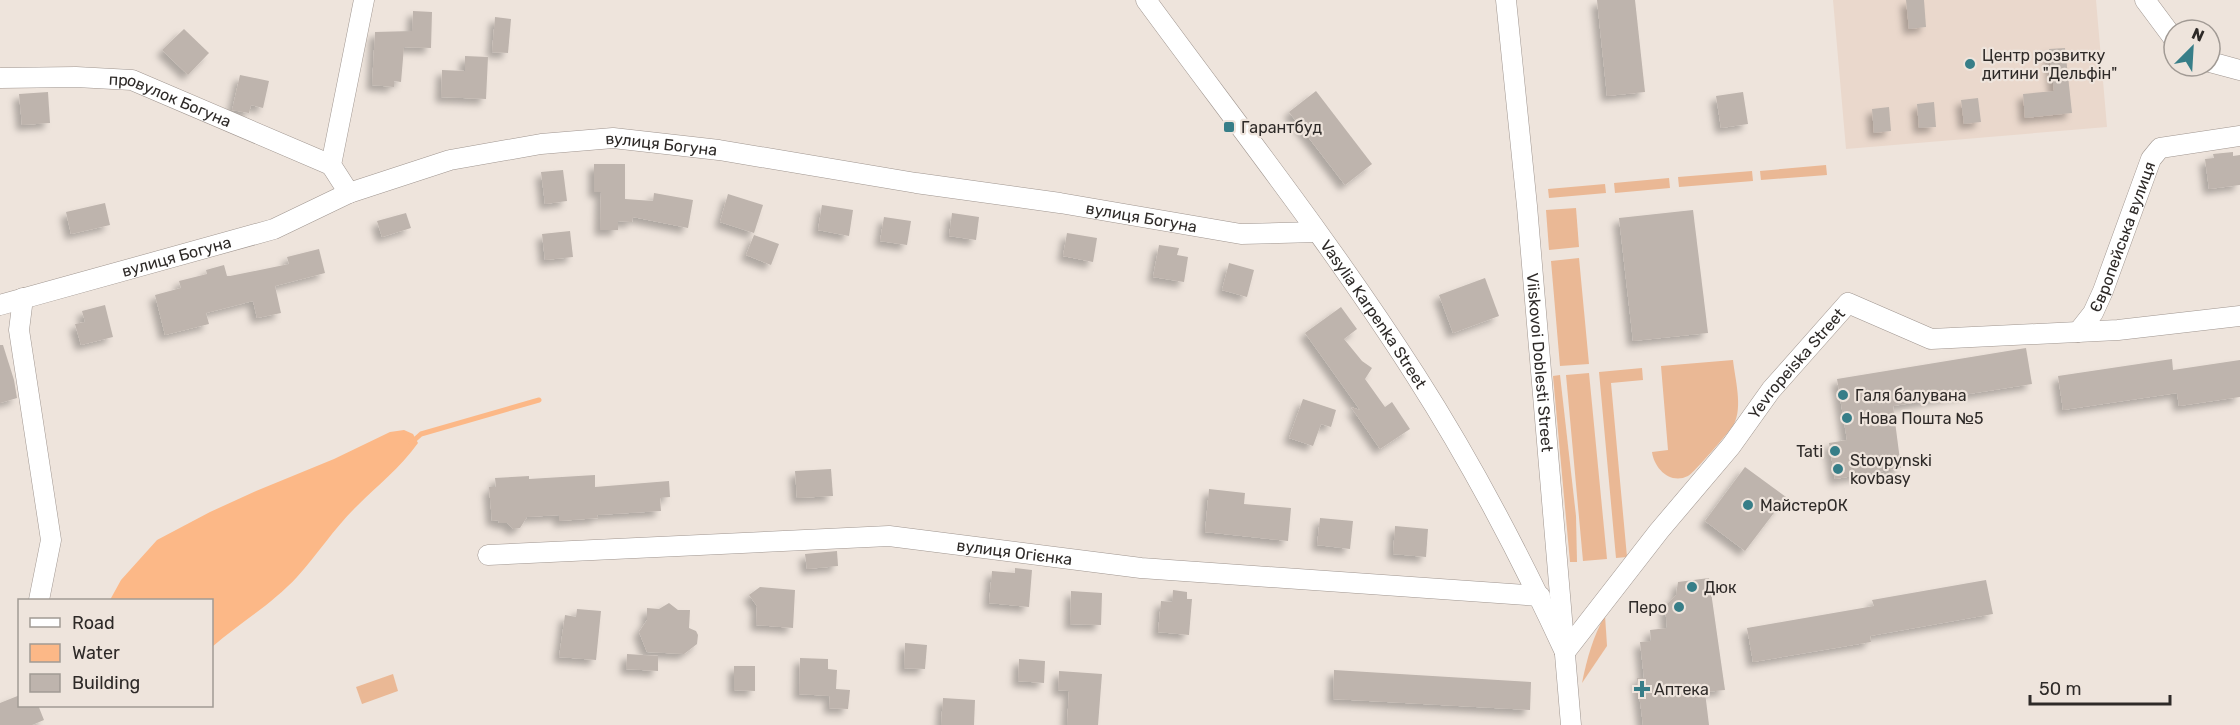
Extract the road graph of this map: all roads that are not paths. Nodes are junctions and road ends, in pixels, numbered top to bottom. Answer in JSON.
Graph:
{"nodes":[{"id":1,"x":364,"y":0,"type":"edge"},
{"id":2,"x":1146,"y":0,"type":"edge"},
{"id":3,"x":1506,"y":0,"type":"edge"},
{"id":4,"x":2145,"y":0,"type":"edge"},
{"id":5,"x":2162,"y":23,"type":"edge"},
{"id":6,"x":2222,"y":65,"type":"edge"},
{"id":7,"x":2240,"y":70,"type":"edge"},
{"id":8,"x":0,"y":78,"type":"edge"},
{"id":9,"x":2240,"y":136,"type":"edge"},
{"id":10,"x":331,"y":165,"type":"junction"},
{"id":11,"x":349,"y":194,"type":"junction"},
{"id":12,"x":1317,"y":232,"type":"junction"},
{"id":13,"x":23,"y":298,"type":"junction"},
{"id":14,"x":0,"y":305,"type":"edge"},
{"id":15,"x":2240,"y":316,"type":"edge"},
{"id":16,"x":2078,"y":332,"type":"junction"},
{"id":17,"x":488,"y":555,"type":"dead end"},
{"id":18,"x":1540,"y":596,"type":"junction"},
{"id":19,"x":39,"y":599,"type":"edge"},
{"id":20,"x":1565,"y":652,"type":"junction"},
{"id":21,"x":1571,"y":725,"type":"edge"}],
"edges":[{"from":1,"to":10,"type":"street"},
{"from":2,"to":12,"type":"street","name":"Vasylia Karpenka Street"},
{"from":3,"to":20,"type":"street","name":"Viiskovoi Doblesti Street"},
{"from":4,"to":5,"type":"street"},
{"from":6,"to":7,"type":"street"},
{"from":8,"to":10,"type":"street","name":"провулок Богуна"},
{"from":9,"to":16,"type":"street","name":"Європейська вулиця"},
{"from":10,"to":11,"type":"street"},
{"from":11,"to":12,"type":"street","name":"вулиця Богуна"},
{"from":11,"to":13,"type":"street","name":"вулиця Богуна"},
{"from":12,"to":18,"type":"street","name":"Vasylia Karpenka Street"},
{"from":13,"to":14,"type":"street","name":"вулиця Богуна"},
{"from":13,"to":19,"type":"street"},
{"from":15,"to":16,"type":"street","name":"Yevropeiska Street"},
{"from":16,"to":20,"type":"street","name":"Yevropeiska Street"},
{"from":17,"to":18,"type":"street","name":"вулиця Огієнка"},
{"from":18,"to":20,"type":"street","name":"Vasylia Karpenka Street"},
{"from":20,"to":21,"type":"street","name":"Viiskovoi Doblesti Street"}]}
